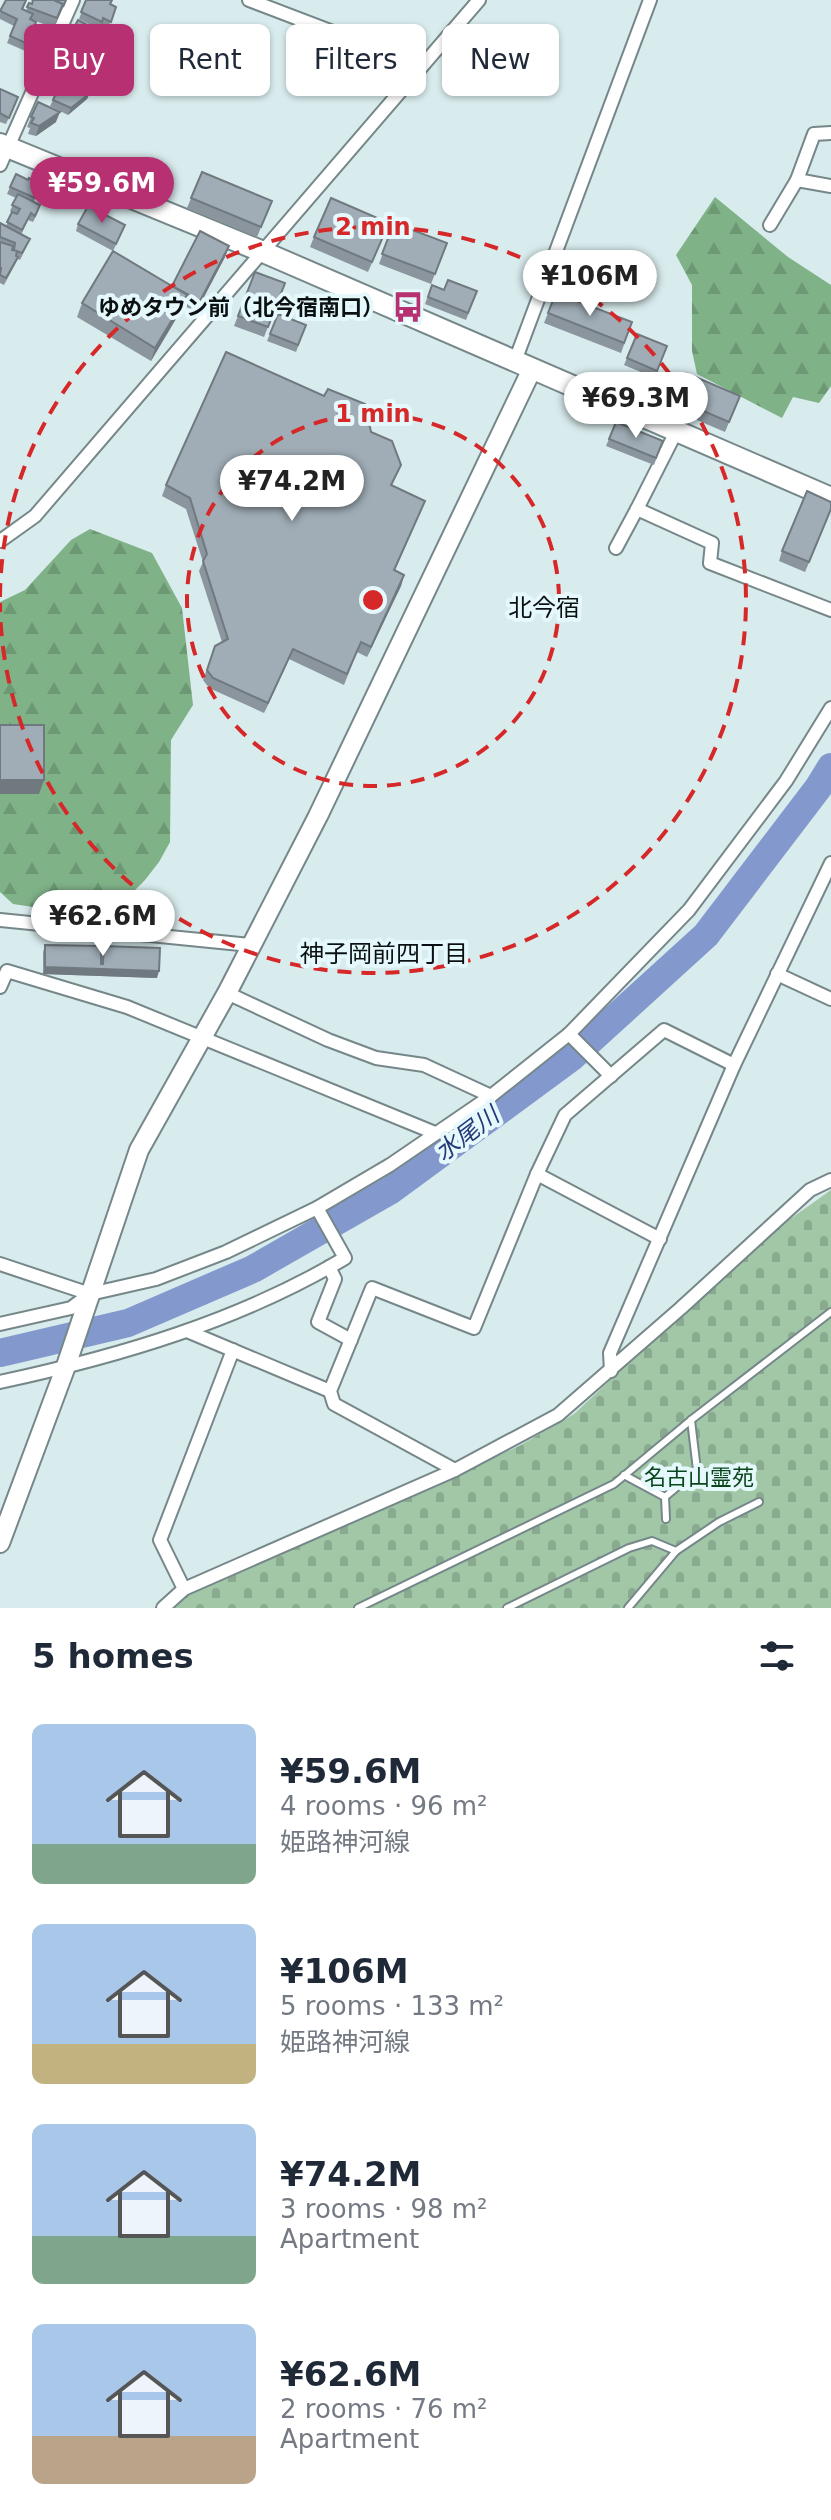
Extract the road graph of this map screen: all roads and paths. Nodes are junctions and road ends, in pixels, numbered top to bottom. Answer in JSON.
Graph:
{"nodes":[{"id":1,"x":73,"y":0,"type":"edge"},
{"id":2,"x":249,"y":0,"type":"edge"},
{"id":3,"x":479,"y":0,"type":"edge"},
{"id":4,"x":650,"y":0,"type":"edge"},
{"id":5,"x":312,"y":24,"type":"edge"},
{"id":6,"x":426,"y":61,"type":"edge"},
{"id":7,"x":396,"y":96,"type":"edge"},
{"id":8,"x":831,"y":133,"type":"edge"},
{"id":9,"x":3,"y":152,"type":"edge"},
{"id":10,"x":797,"y":180,"type":"junction"},
{"id":11,"x":831,"y":186,"type":"edge"},
{"id":12,"x":770,"y":225,"type":"dead end"},
{"id":13,"x":261,"y":251,"type":"junction"},
{"id":14,"x":524,"y":365,"type":"junction"},
{"id":15,"x":676,"y":432,"type":"junction"},
{"id":16,"x":831,"y":498,"type":"edge"},
{"id":17,"x":637,"y":509,"type":"junction"},
{"id":18,"x":0,"y":541,"type":"edge"},
{"id":19,"x":616,"y":548,"type":"dead end"},
{"id":20,"x":831,"y":610,"type":"edge"},
{"id":21,"x":831,"y":708,"type":"edge"},
{"id":22,"x":831,"y":863,"type":"edge"},
{"id":23,"x":0,"y":920,"type":"edge"},
{"id":24,"x":250,"y":945,"type":"junction"},
{"id":25,"x":777,"y":974,"type":"junction"},
{"id":26,"x":0,"y":987,"type":"edge"},
{"id":27,"x":227,"y":993,"type":"junction"},
{"id":28,"x":831,"y":999,"type":"edge"},
{"id":29,"x":569,"y":1034,"type":"junction"},
{"id":30,"x":200,"y":1038,"type":"junction"},
{"id":31,"x":734,"y":1065,"type":"junction"},
{"id":32,"x":611,"y":1076,"type":"junction"},
{"id":33,"x":491,"y":1096,"type":"junction"},
{"id":34,"x":435,"y":1133,"type":"junction"},
{"id":35,"x":537,"y":1174,"type":"junction"},
{"id":36,"x":831,"y":1180,"type":"edge"},
{"id":37,"x":317,"y":1208,"type":"junction"},
{"id":38,"x":660,"y":1239,"type":"junction"},
{"id":39,"x":0,"y":1264,"type":"edge"},
{"id":40,"x":329,"y":1267,"type":"junction"},
{"id":41,"x":90,"y":1294,"type":"junction"},
{"id":42,"x":831,"y":1312,"type":"edge"},
{"id":43,"x":0,"y":1324,"type":"edge"},
{"id":44,"x":187,"y":1331,"type":"junction"},
{"id":45,"x":351,"y":1340,"type":"junction"},
{"id":46,"x":233,"y":1350,"type":"junction"},
{"id":47,"x":66,"y":1366,"type":"junction"},
{"id":48,"x":611,"y":1371,"type":"junction"},
{"id":49,"x":0,"y":1382,"type":"edge"},
{"id":50,"x":330,"y":1391,"type":"junction"},
{"id":51,"x":691,"y":1420,"type":"junction"},
{"id":52,"x":455,"y":1470,"type":"junction"},
{"id":53,"x":697,"y":1470,"type":"junction"},
{"id":54,"x":624,"y":1475,"type":"junction"},
{"id":55,"x":721,"y":1478,"type":"dead end"},
{"id":56,"x":665,"y":1497,"type":"junction"},
{"id":57,"x":759,"y":1502,"type":"dead end"},
{"id":58,"x":666,"y":1519,"type":"dead end"},
{"id":59,"x":0,"y":1543,"type":"edge"},
{"id":60,"x":676,"y":1551,"type":"junction"},
{"id":61,"x":184,"y":1589,"type":"junction"},
{"id":62,"x":163,"y":1608,"type":"edge"},
{"id":63,"x":358,"y":1608,"type":"edge"},
{"id":64,"x":507,"y":1608,"type":"edge"},
{"id":65,"x":628,"y":1608,"type":"edge"}],
"edges":[{"from":1,"to":9,"type":"street"},
{"from":2,"to":5,"type":"street"},
{"from":3,"to":6,"type":"street"},
{"from":4,"to":14,"type":"street"},
{"from":7,"to":13,"type":"street"},
{"from":8,"to":10,"type":"street"},
{"from":9,"to":13,"type":"main road"},
{"from":10,"to":11,"type":"street"},
{"from":10,"to":12,"type":"street"},
{"from":13,"to":14,"type":"main road"},
{"from":13,"to":18,"type":"street"},
{"from":14,"to":15,"type":"main road"},
{"from":14,"to":24,"type":"street"},
{"from":15,"to":16,"type":"main road"},
{"from":15,"to":17,"type":"street"},
{"from":17,"to":19,"type":"street"},
{"from":17,"to":20,"type":"street"},
{"from":21,"to":29,"type":"street"},
{"from":22,"to":25,"type":"street"},
{"from":23,"to":24,"type":"street"},
{"from":24,"to":27,"type":"street"},
{"from":25,"to":28,"type":"street"},
{"from":25,"to":31,"type":"street"},
{"from":26,"to":30,"type":"street"},
{"from":27,"to":30,"type":"street"},
{"from":27,"to":33,"type":"street"},
{"from":29,"to":32,"type":"street"},
{"from":29,"to":33,"type":"street"},
{"from":30,"to":34,"type":"street"},
{"from":30,"to":41,"type":"street"},
{"from":31,"to":32,"type":"street"},
{"from":31,"to":38,"type":"street"},
{"from":32,"to":35,"type":"street"},
{"from":33,"to":34,"type":"street"},
{"from":34,"to":37,"type":"street"},
{"from":35,"to":38,"type":"street"},
{"from":35,"to":45,"type":"street"},
{"from":36,"to":48,"type":"street"},
{"from":37,"to":40,"type":"street"},
{"from":37,"to":41,"type":"street"},
{"from":38,"to":48,"type":"street"},
{"from":39,"to":41,"type":"street"},
{"from":40,"to":44,"type":"street"},
{"from":40,"to":45,"type":"street"},
{"from":41,"to":43,"type":"street"},
{"from":41,"to":47,"type":"street"},
{"from":42,"to":51,"type":"lane"},
{"from":44,"to":46,"type":"street"},
{"from":44,"to":47,"type":"street"},
{"from":45,"to":50,"type":"street"},
{"from":46,"to":50,"type":"street"},
{"from":46,"to":61,"type":"street"},
{"from":47,"to":49,"type":"street"},
{"from":47,"to":59,"type":"street"},
{"from":48,"to":52,"type":"street"},
{"from":50,"to":52,"type":"street"},
{"from":51,"to":53,"type":"lane"},
{"from":51,"to":54,"type":"lane"},
{"from":52,"to":61,"type":"street"},
{"from":53,"to":55,"type":"lane"},
{"from":53,"to":56,"type":"lane"},
{"from":54,"to":56,"type":"lane"},
{"from":54,"to":63,"type":"lane"},
{"from":56,"to":58,"type":"lane"},
{"from":57,"to":60,"type":"lane"},
{"from":60,"to":64,"type":"lane"},
{"from":60,"to":65,"type":"lane"},
{"from":61,"to":62,"type":"street"}]}
